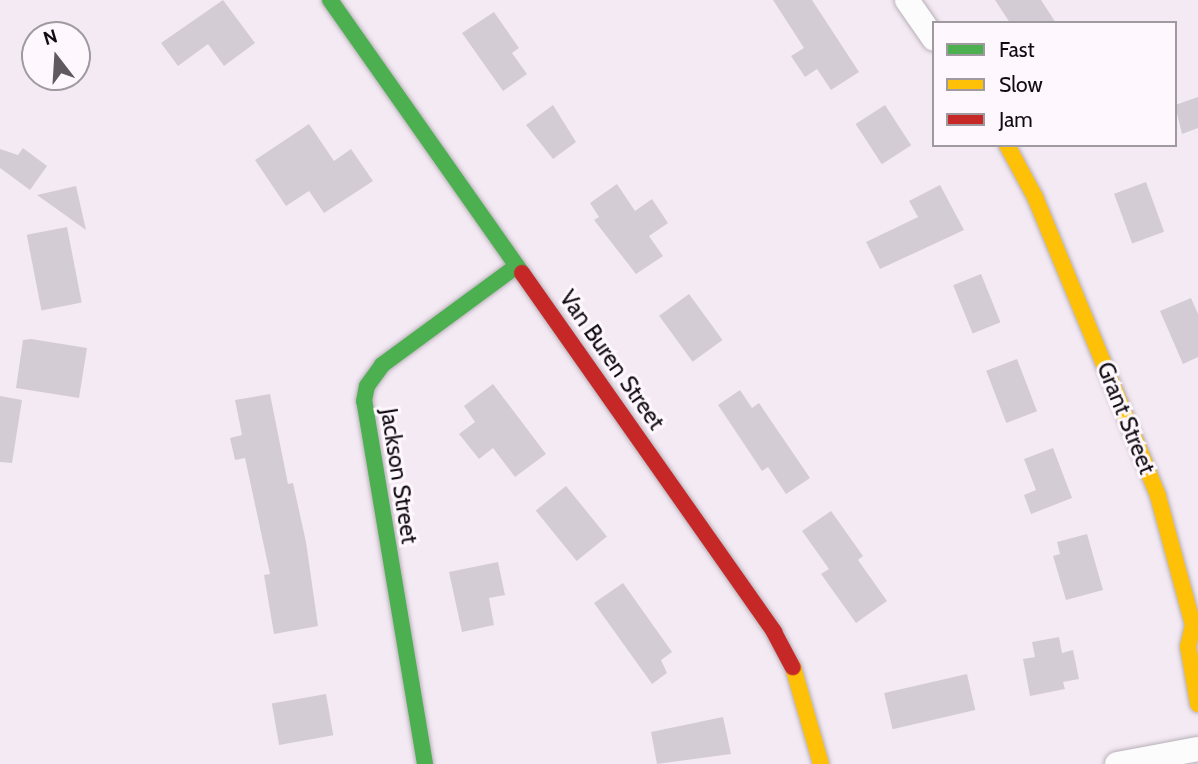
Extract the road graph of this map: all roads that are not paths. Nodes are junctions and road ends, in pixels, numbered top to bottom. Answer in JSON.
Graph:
{"nodes":[{"id":1,"x":330,"y":0,"type":"edge"},
{"id":2,"x":907,"y":0,"type":"edge"},
{"id":3,"x":932,"y":36,"type":"edge"},
{"id":4,"x":1008,"y":147,"type":"edge"},
{"id":5,"x":517,"y":266,"type":"junction"},
{"id":6,"x":1196,"y":621,"type":"edge"},
{"id":7,"x":1198,"y":704,"type":"edge"},
{"id":8,"x":1198,"y":749,"type":"edge"},
{"id":9,"x":425,"y":764,"type":"edge"},
{"id":10,"x":821,"y":764,"type":"edge"},
{"id":11,"x":1117,"y":764,"type":"edge"}],
"edges":[{"from":1,"to":5,"type":"street","name":"Van Buren Street"},
{"from":2,"to":3,"type":"street"},
{"from":4,"to":6,"type":"street","name":"Grant Street"},
{"from":5,"to":9,"type":"street","name":"Jackson Street"},
{"from":5,"to":10,"type":"street","name":"Van Buren Street"},
{"from":6,"to":7,"type":"street","name":"Grant Street"},
{"from":8,"to":11,"type":"street"}]}
